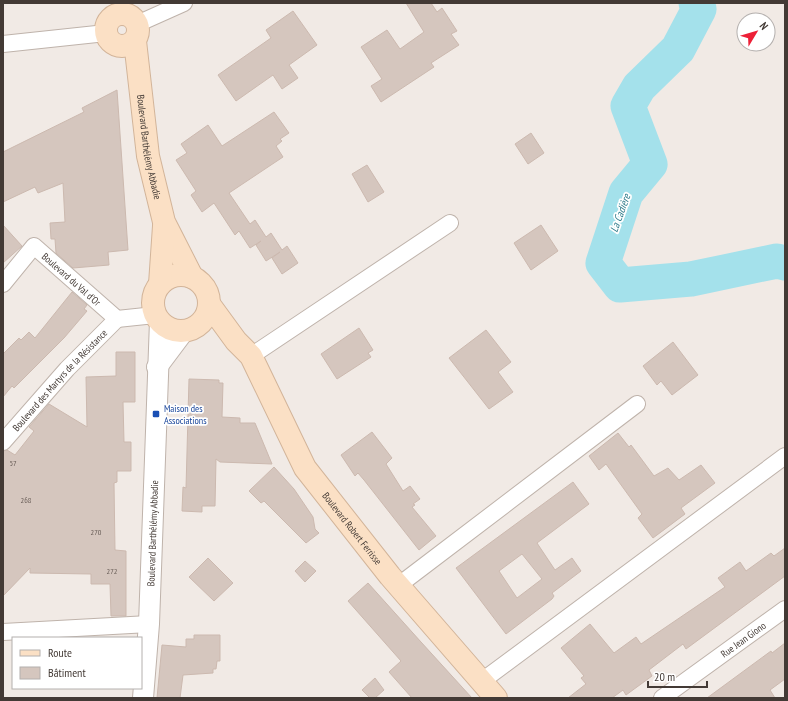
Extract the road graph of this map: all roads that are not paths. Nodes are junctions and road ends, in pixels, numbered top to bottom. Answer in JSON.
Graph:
{"nodes":[{"id":1,"x":184,"y":3,"type":"edge"},
{"id":2,"x":118,"y":23,"type":"edge"},
{"id":3,"x":3,"y":44,"type":"edge"},
{"id":4,"x":164,"y":222,"type":"junction"},
{"id":5,"x":444,"y":223,"type":"dead end"},
{"id":6,"x":192,"y":277,"type":"junction"},
{"id":7,"x":3,"y":284,"type":"edge"},
{"id":8,"x":160,"y":284,"type":"junction"},
{"id":9,"x":209,"y":304,"type":"junction"},
{"id":10,"x":158,"y":318,"type":"junction"},
{"id":11,"x":117,"y":319,"type":"junction"},
{"id":12,"x":191,"y":328,"type":"junction"},
{"id":13,"x":236,"y":341,"type":"junction"},
{"id":14,"x":251,"y":356,"type":"junction"},
{"id":15,"x":157,"y":367,"type":"junction"},
{"id":16,"x":636,"y":404,"type":"dead end"},
{"id":17,"x":3,"y":442,"type":"edge"},
{"id":18,"x":785,"y":456,"type":"edge"},
{"id":19,"x":399,"y":585,"type":"junction"},
{"id":20,"x":785,"y":609,"type":"edge"},
{"id":21,"x":149,"y":624,"type":"junction"},
{"id":22,"x":3,"y":632,"type":"edge"},
{"id":23,"x":482,"y":681,"type":"junction"},
{"id":24,"x":143,"y":698,"type":"edge"},
{"id":25,"x":496,"y":698,"type":"edge"},
{"id":26,"x":662,"y":698,"type":"edge"}],
"edges":[{"from":1,"to":2,"type":"street"},
{"from":2,"to":3,"type":"street"},
{"from":2,"to":4,"type":"main road","name":"Boulevard Barthélémy Abbadie"},
{"from":4,"to":6,"type":"main road","name":"Boulevard Barthélémy Abbadie"},
{"from":4,"to":8,"type":"main road","name":"Boulevard Barthélémy Abbadie"},
{"from":5,"to":14,"type":"street"},
{"from":6,"to":8,"type":"main road"},
{"from":6,"to":9,"type":"main road"},
{"from":7,"to":11,"type":"street","name":"Boulevard du Val d'Or"},
{"from":8,"to":10,"type":"main road"},
{"from":9,"to":12,"type":"main road"},
{"from":9,"to":13,"type":"main road","name":"Boulevard Robert Ferrisse"},
{"from":10,"to":11,"type":"street"},
{"from":10,"to":12,"type":"main road"},
{"from":10,"to":15,"type":"street","name":"Boulevard Barthélémy Abbadie"},
{"from":11,"to":17,"type":"street","name":"Boulevard des Martyrs de la Résistance"},
{"from":12,"to":13,"type":"main road","name":"Boulevard Robert Ferrisse"},
{"from":12,"to":15,"type":"street"},
{"from":13,"to":14,"type":"main road","name":"Boulevard Robert Ferrisse"},
{"from":14,"to":19,"type":"main road","name":"Boulevard Robert Ferrisse"},
{"from":15,"to":21,"type":"street","name":"Boulevard Barthélémy Abbadie"},
{"from":16,"to":19,"type":"street"},
{"from":18,"to":23,"type":"street"},
{"from":19,"to":23,"type":"main road","name":"Boulevard Robert Ferrisse"},
{"from":20,"to":26,"type":"street","name":"Rue Jean Giono"},
{"from":21,"to":22,"type":"street"},
{"from":21,"to":24,"type":"street","name":"Boulevard Barthélémy Abbadie"},
{"from":23,"to":25,"type":"main road","name":"Boulevard Robert Ferrisse"}]}
